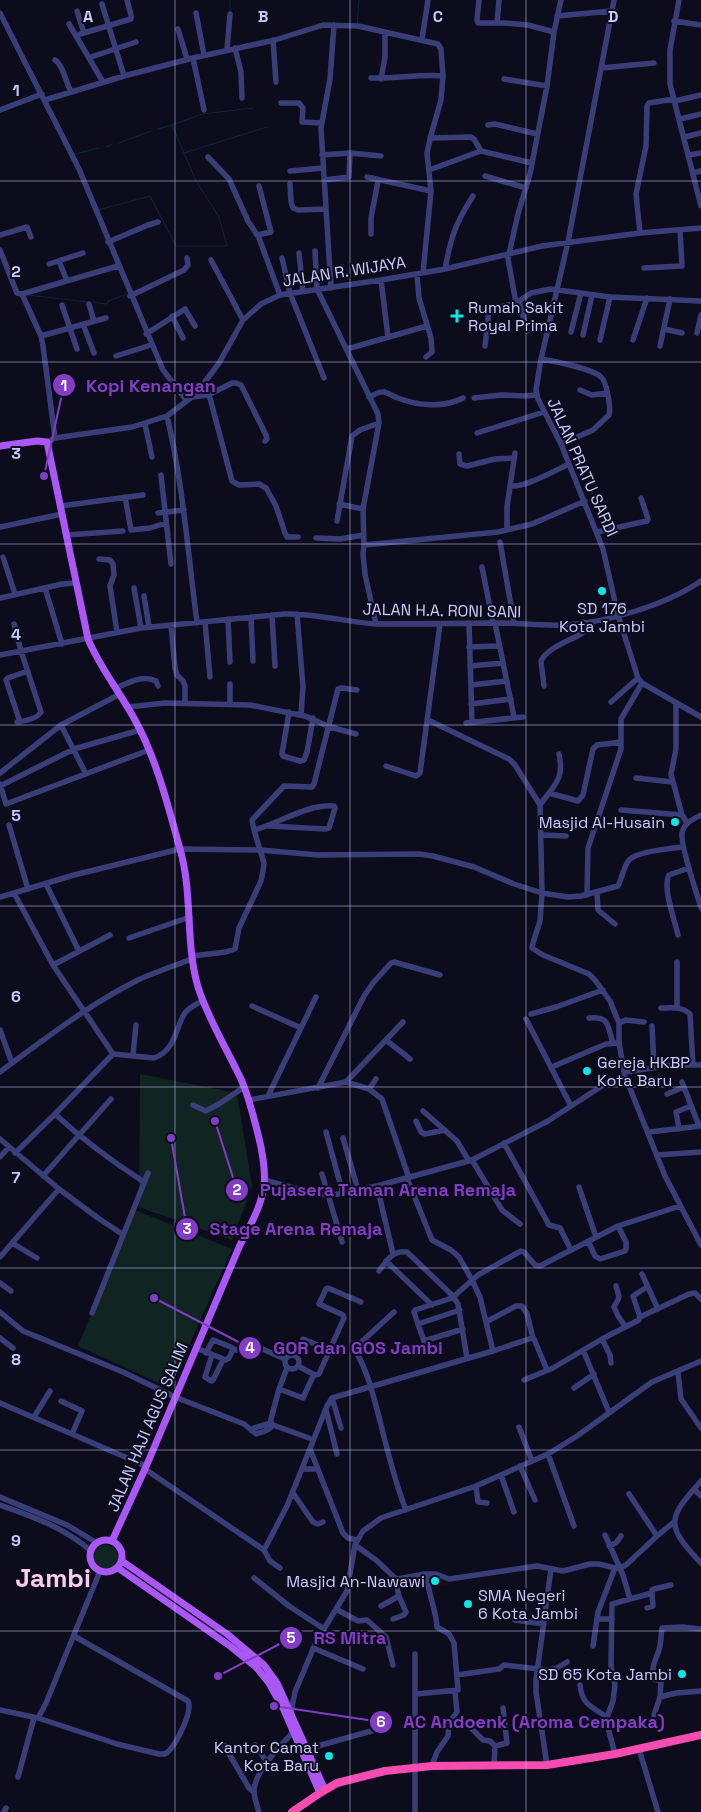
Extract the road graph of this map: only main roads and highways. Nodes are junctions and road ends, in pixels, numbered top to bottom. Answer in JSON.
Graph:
{"nodes":[{"id":1,"x":0,"y":446,"type":"edge"},
{"id":2,"x":112,"y":1541,"type":"junction"},
{"id":3,"x":122,"y":1561,"type":"junction"},
{"id":4,"x":118,"y":1568,"type":"junction"},
{"id":5,"x":232,"y":1643,"type":"junction"},
{"id":6,"x":701,"y":1735,"type":"edge"},
{"id":7,"x":323,"y":1793,"type":"junction"},
{"id":8,"x":292,"y":1812,"type":"edge"},
{"id":9,"x":299,"y":1812,"type":"edge"}],
"edges":[{"from":1,"to":2,"type":"main road","name":"JALAN HAJI AGUS SALIM"},
{"from":2,"to":3,"type":"main road"},
{"from":2,"to":4,"type":"main road"},
{"from":3,"to":4,"type":"main road"},
{"from":3,"to":5,"type":"main road"},
{"from":4,"to":5,"type":"main road"},
{"from":5,"to":7,"type":"main road"},
{"from":5,"to":7,"type":"main road"},
{"from":6,"to":7,"type":"highway"},
{"from":7,"to":8,"type":"highway"},
{"from":7,"to":9,"type":"highway"}]}
